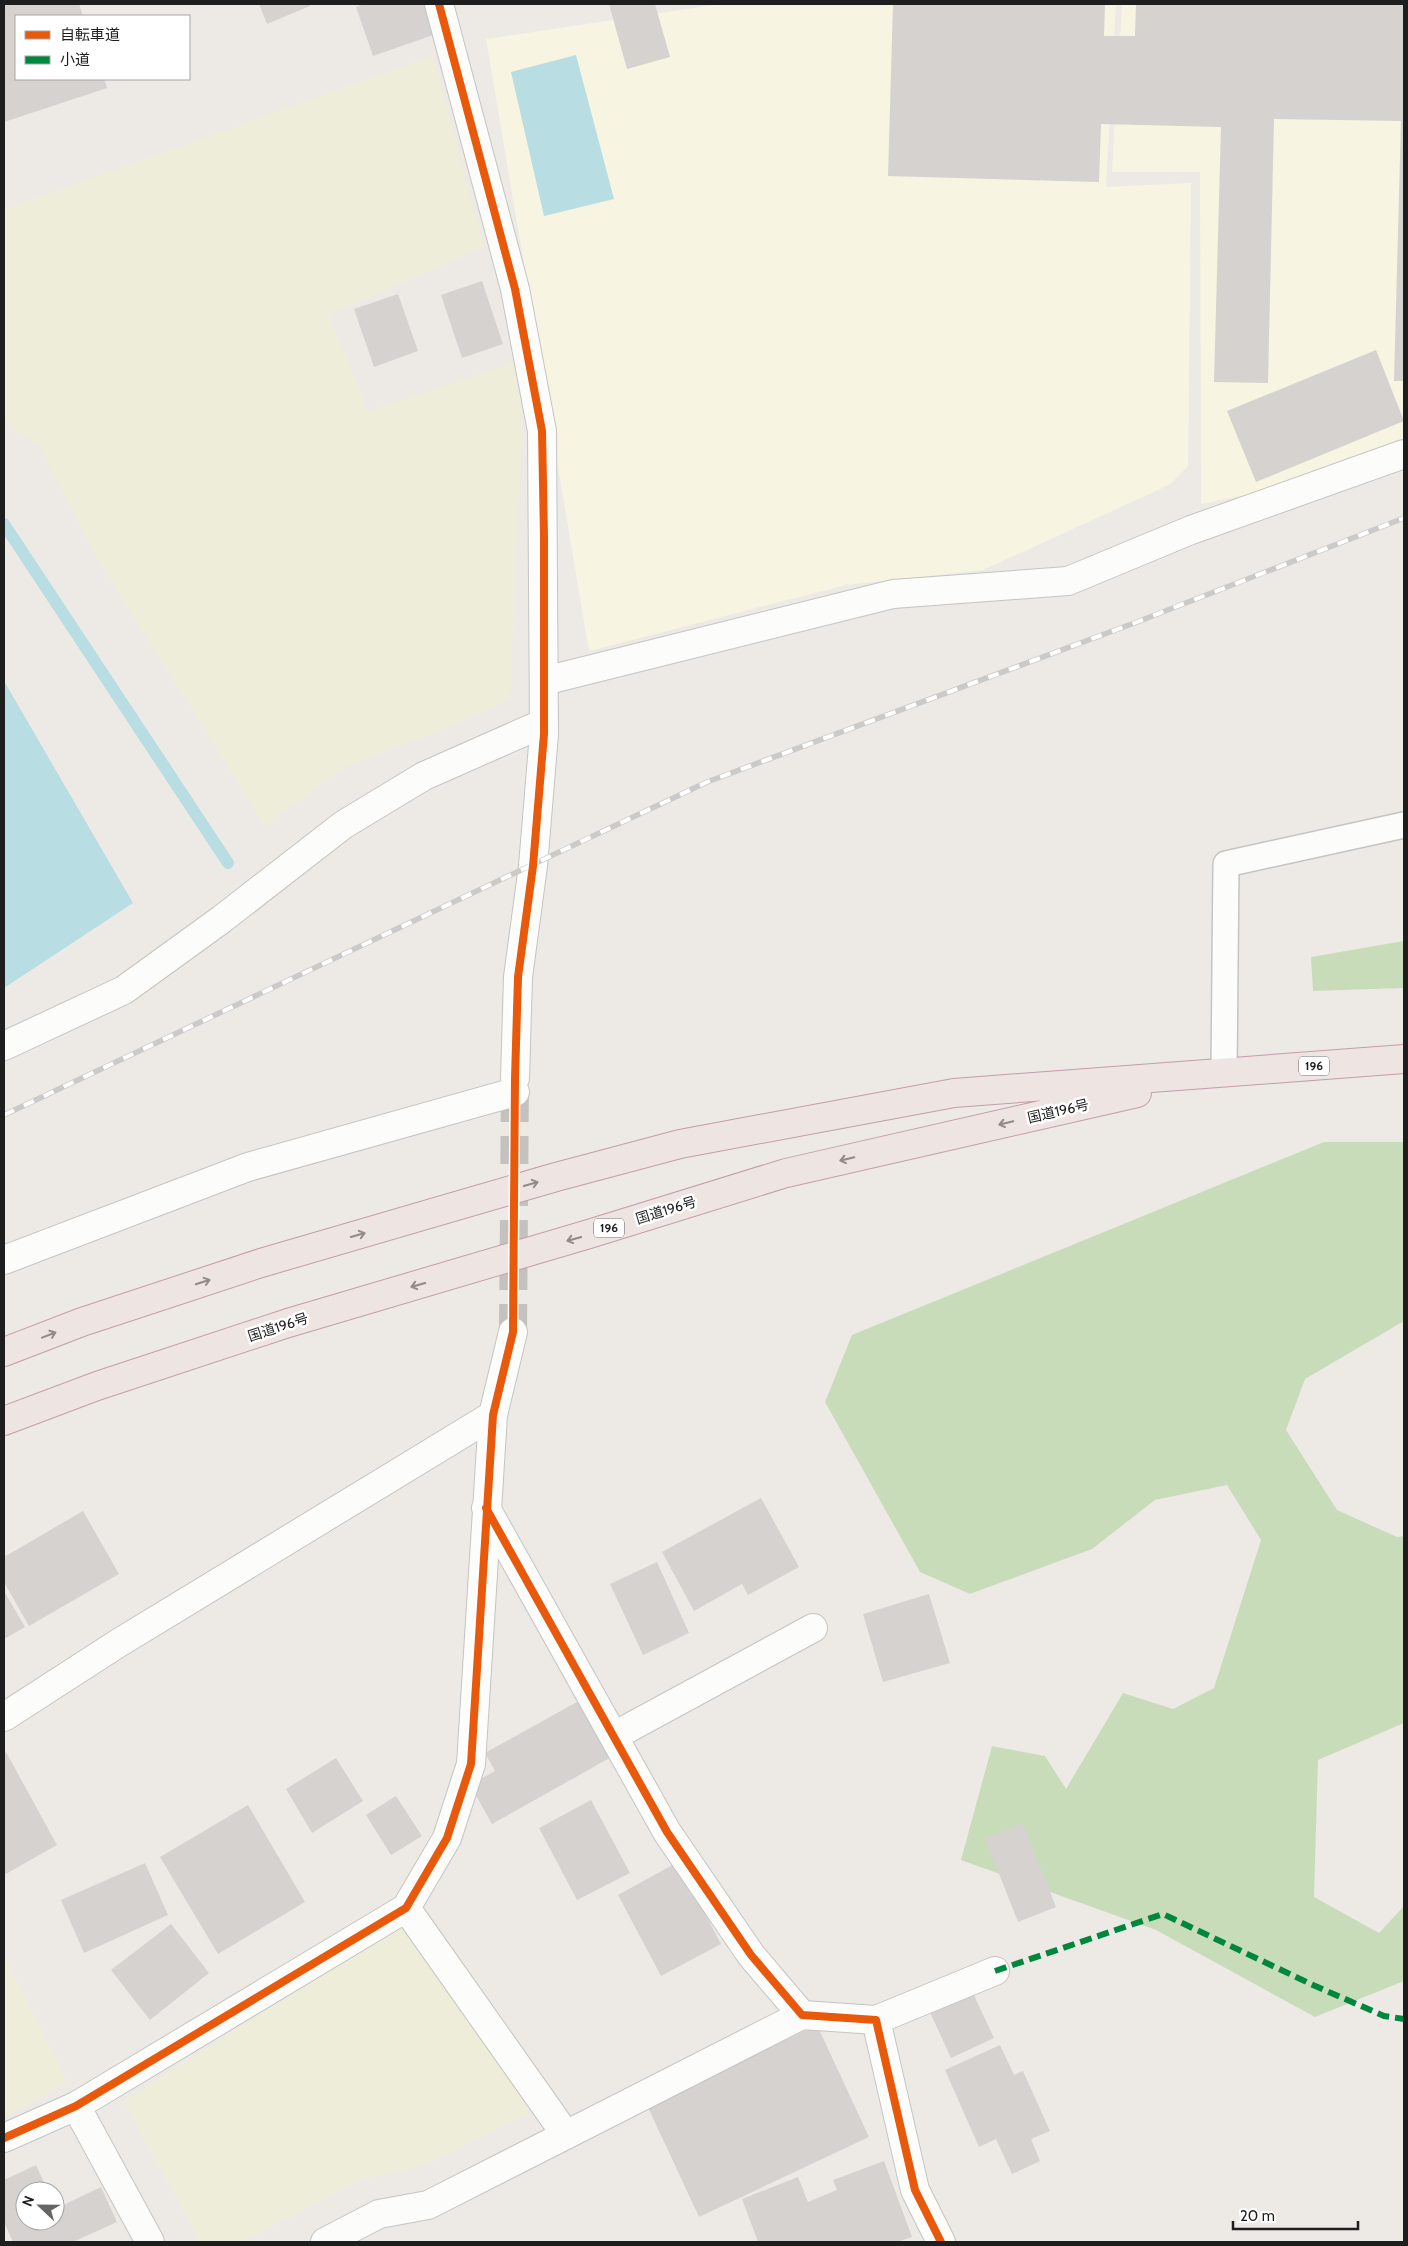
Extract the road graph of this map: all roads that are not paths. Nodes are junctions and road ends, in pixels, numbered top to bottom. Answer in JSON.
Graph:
{"nodes":[{"id":1,"x":439,"y":4,"type":"edge"},
{"id":2,"x":1404,"y":454,"type":"edge"},
{"id":3,"x":544,"y":682,"type":"junction"},
{"id":4,"x":544,"y":723,"type":"junction"},
{"id":5,"x":1404,"y":825,"type":"edge"},
{"id":6,"x":4,"y":1046,"type":"edge"},
{"id":7,"x":1404,"y":1059,"type":"edge"},
{"id":8,"x":1224,"y":1073,"type":"junction"},
{"id":9,"x":4,"y":1260,"type":"edge"},
{"id":10,"x":513,"y":1332,"type":"tunnel mouth"},
{"id":11,"x":4,"y":1352,"type":"edge"},
{"id":12,"x":493,"y":1415,"type":"junction"},
{"id":13,"x":4,"y":1421,"type":"edge"},
{"id":14,"x":486,"y":1508,"type":"junction"},
{"id":15,"x":812,"y":1628,"type":"dead end"},
{"id":16,"x":4,"y":1717,"type":"edge"},
{"id":17,"x":614,"y":1736,"type":"junction"},
{"id":18,"x":406,"y":1908,"type":"junction"},
{"id":19,"x":995,"y":1971,"type":"dead end"},
{"id":20,"x":802,"y":2015,"type":"junction"},
{"id":21,"x":876,"y":2020,"type":"junction"},
{"id":22,"x":76,"y":2106,"type":"junction"},
{"id":23,"x":566,"y":2135,"type":"junction"},
{"id":24,"x":4,"y":2138,"type":"edge"},
{"id":25,"x":150,"y":2242,"type":"edge"},
{"id":26,"x":325,"y":2242,"type":"edge"},
{"id":27,"x":941,"y":2242,"type":"edge"}],
"edges":[{"from":1,"to":3,"type":"street"},
{"from":2,"to":3,"type":"street"},
{"from":3,"to":4,"type":"street"},
{"from":4,"to":6,"type":"street"},
{"from":4,"to":9,"type":"street"},
{"from":5,"to":8,"type":"lane"},
{"from":7,"to":8,"type":"highway","name":"国道196号","number":"196"},
{"from":11,"to":8,"type":"highway","name":"国道196号","number":"196","one_way":true},
{"from":8,"to":13,"type":"highway","name":"国道196号","number":"196","one_way":true},
{"from":10,"to":12,"type":"street"},
{"from":12,"to":14,"type":"street"},
{"from":12,"to":16,"type":"street"},
{"from":14,"to":17,"type":"street"},
{"from":14,"to":18,"type":"street"},
{"from":15,"to":17,"type":"street"},
{"from":17,"to":20,"type":"street"},
{"from":18,"to":22,"type":"street"},
{"from":18,"to":23,"type":"street"},
{"from":19,"to":21,"type":"street"},
{"from":20,"to":21,"type":"street"},
{"from":20,"to":23,"type":"street"},
{"from":21,"to":27,"type":"street"},
{"from":22,"to":24,"type":"street"},
{"from":22,"to":25,"type":"street"},
{"from":23,"to":26,"type":"street"}]}
